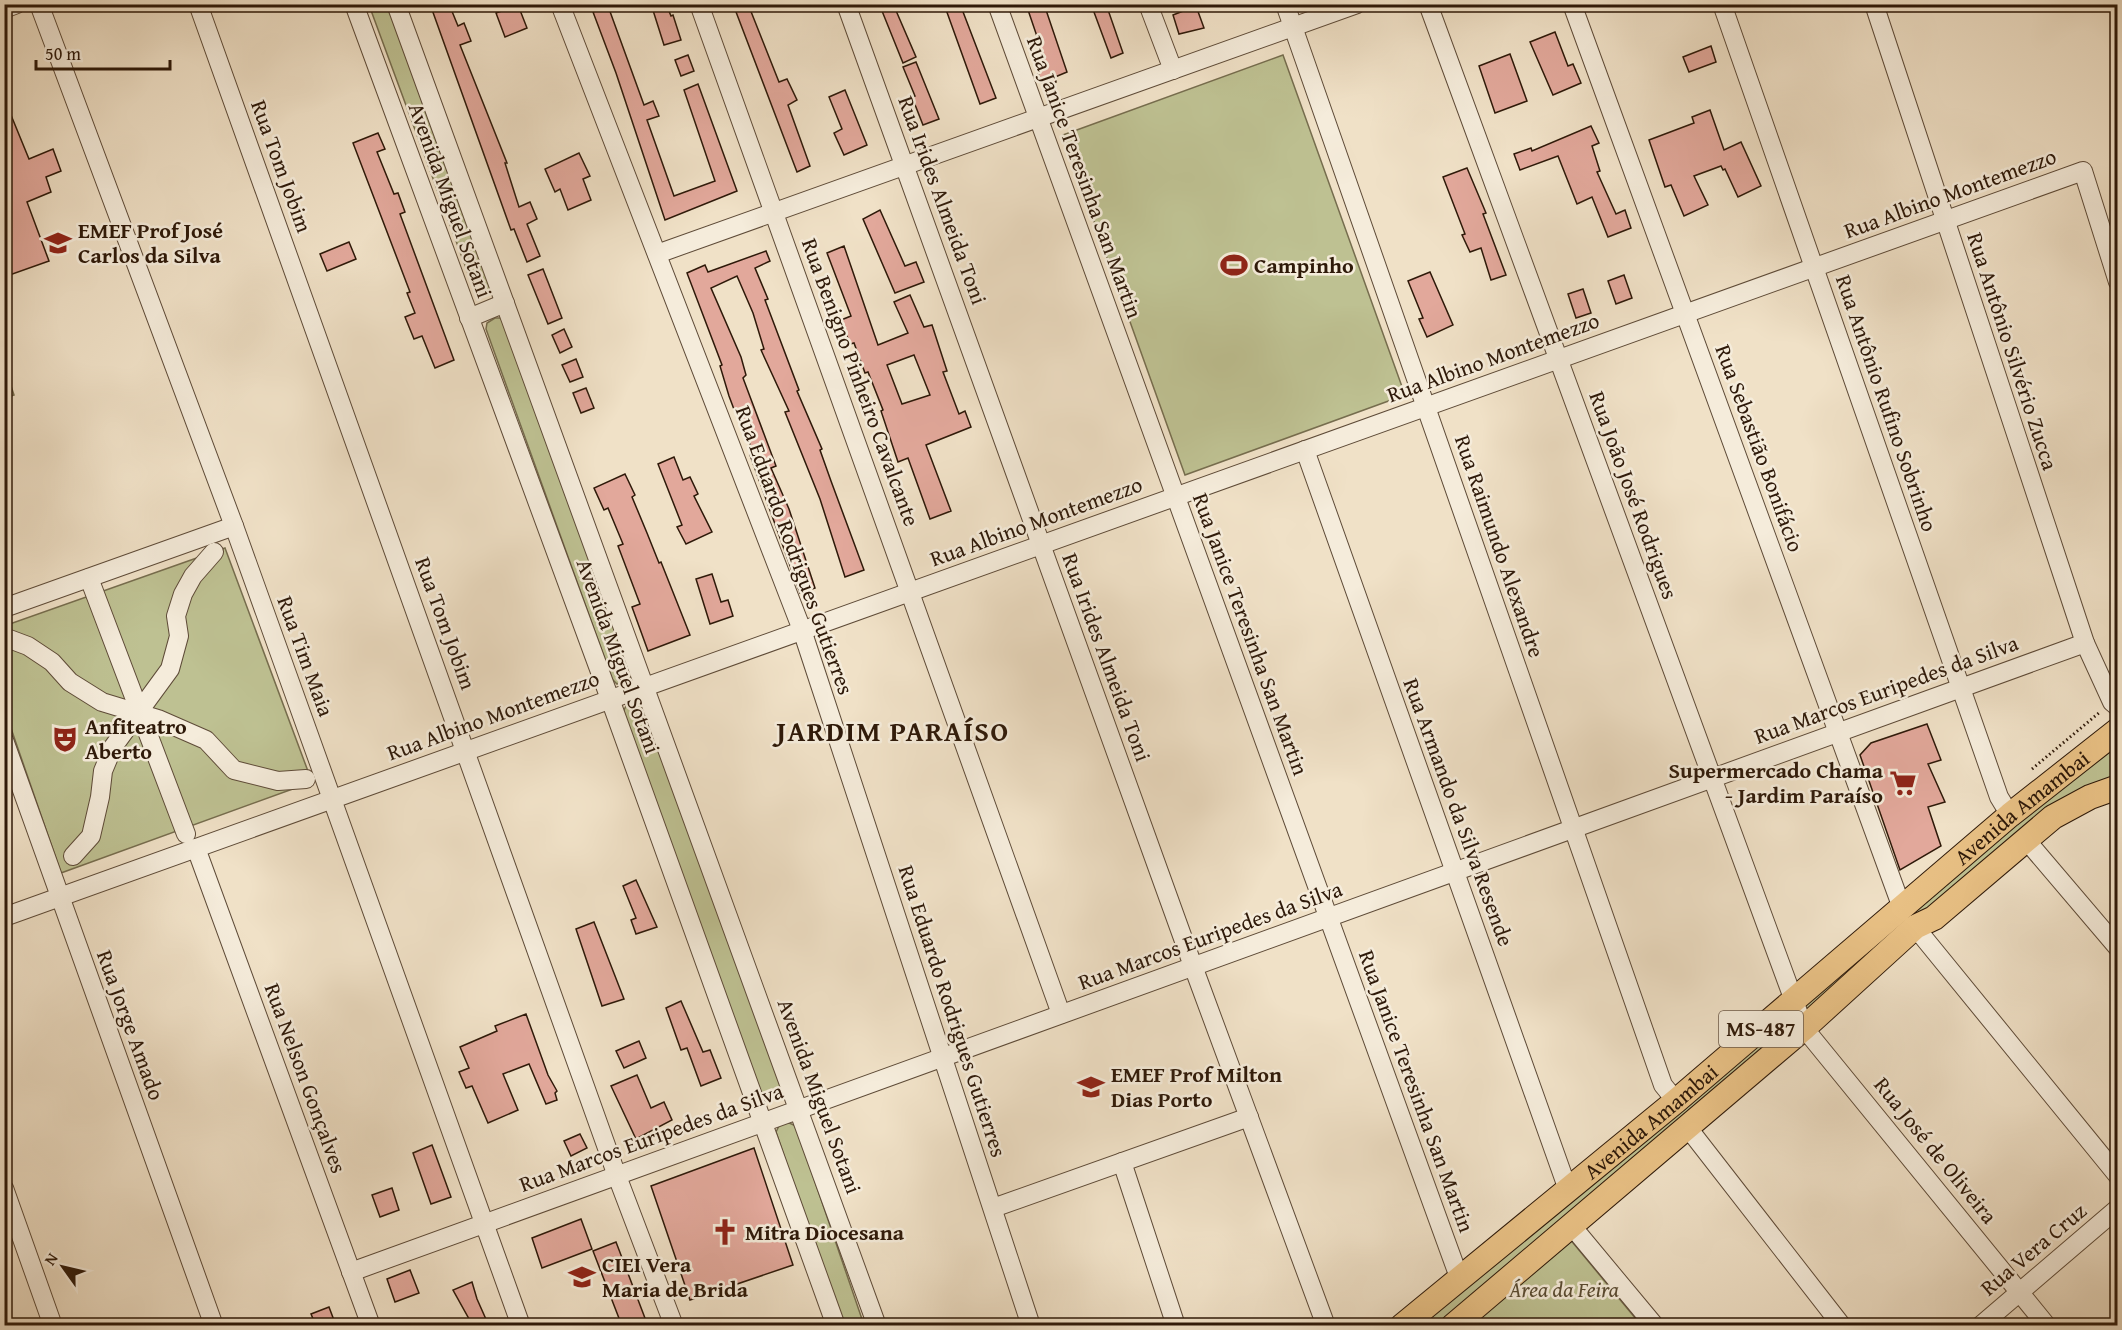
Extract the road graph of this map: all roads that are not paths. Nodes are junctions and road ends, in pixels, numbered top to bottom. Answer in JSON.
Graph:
{"nodes":[{"id":1,"x":17,"y":4,"type":"edge"},
{"id":2,"x":39,"y":4,"type":"edge"},
{"id":3,"x":198,"y":4,"type":"edge"},
{"id":4,"x":354,"y":4,"type":"edge"},
{"id":5,"x":396,"y":4,"type":"edge"},
{"id":6,"x":560,"y":4,"type":"edge"},
{"id":7,"x":699,"y":4,"type":"edge"},
{"id":8,"x":846,"y":4,"type":"edge"},
{"id":9,"x":997,"y":4,"type":"edge"},
{"id":10,"x":1148,"y":4,"type":"edge"},
{"id":11,"x":1285,"y":4,"type":"edge"},
{"id":12,"x":1357,"y":4,"type":"edge"},
{"id":13,"x":1428,"y":4,"type":"edge"},
{"id":14,"x":1572,"y":4,"type":"edge"},
{"id":15,"x":1722,"y":4,"type":"edge"},
{"id":16,"x":1874,"y":4,"type":"edge"},
{"id":17,"x":4,"y":9,"type":"edge"},
{"id":18,"x":1293,"y":27,"type":"junction"},
{"id":19,"x":1173,"y":70,"type":"junction"},
{"id":20,"x":1039,"y":118,"type":"junction"},
{"id":21,"x":906,"y":165,"type":"junction"},
{"id":22,"x":775,"y":212,"type":"junction"},
{"id":23,"x":1945,"y":220,"type":"junction"},
{"id":24,"x":657,"y":254,"type":"junction"},
{"id":25,"x":1814,"y":267,"type":"junction"},
{"id":26,"x":2118,"y":282,"type":"edge"},
{"id":27,"x":505,"y":303,"type":"junction"},
{"id":28,"x":1685,"y":314,"type":"junction"},
{"id":29,"x":469,"y":318,"type":"junction"},
{"id":30,"x":1558,"y":359,"type":"junction"},
{"id":31,"x":1425,"y":406,"type":"junction"},
{"id":32,"x":1305,"y":450,"type":"junction"},
{"id":33,"x":1176,"y":496,"type":"junction"},
{"id":34,"x":234,"y":526,"type":"junction"},
{"id":35,"x":1041,"y":545,"type":"junction"},
{"id":36,"x":214,"y":552,"type":"dead end"},
{"id":37,"x":88,"y":578,"type":"junction"},
{"id":38,"x":910,"y":591,"type":"junction"},
{"id":39,"x":4,"y":608,"type":"edge"},
{"id":40,"x":802,"y":630,"type":"junction"},
{"id":41,"x":4,"y":637,"type":"edge"},
{"id":42,"x":2085,"y":643,"type":"junction"},
{"id":43,"x":646,"y":686,"type":"junction"},
{"id":44,"x":1961,"y":688,"type":"junction"},
{"id":45,"x":610,"y":699,"type":"junction"},
{"id":46,"x":2118,"y":707,"type":"edge"},
{"id":47,"x":139,"y":712,"type":"junction"},
{"id":48,"x":2118,"y":730,"type":"edge"},
{"id":49,"x":1838,"y":732,"type":"junction"},
{"id":50,"x":4,"y":740,"type":"edge"},
{"id":51,"x":467,"y":750,"type":"junction"},
{"id":52,"x":1713,"y":778,"type":"junction"},
{"id":53,"x":306,"y":779,"type":"dead end"},
{"id":54,"x":2118,"y":787,"type":"edge"},
{"id":55,"x":332,"y":799,"type":"junction"},
{"id":56,"x":2010,"y":815,"type":"junction"},
{"id":57,"x":1573,"y":828,"type":"junction"},
{"id":58,"x":191,"y":841,"type":"junction"},
{"id":59,"x":2027,"y":841,"type":"junction"},
{"id":60,"x":73,"y":856,"type":"dead end"},
{"id":61,"x":1455,"y":872,"type":"junction"},
{"id":62,"x":59,"y":897,"type":"junction"},
{"id":63,"x":4,"y":917,"type":"edge"},
{"id":64,"x":1330,"y":917,"type":"junction"},
{"id":65,"x":1909,"y":917,"type":"junction"},
{"id":66,"x":2118,"y":948,"type":"edge"},
{"id":67,"x":1193,"y":966,"type":"junction"},
{"id":68,"x":1795,"y":1001,"type":"junction"},
{"id":69,"x":1061,"y":1014,"type":"junction"},
{"id":70,"x":1804,"y":1028,"type":"junction"},
{"id":71,"x":943,"y":1057,"type":"junction"},
{"id":72,"x":1676,"y":1101,"type":"junction"},
{"id":73,"x":799,"y":1109,"type":"junction"},
{"id":74,"x":1249,"y":1117,"type":"junction"},
{"id":75,"x":763,"y":1122,"type":"junction"},
{"id":76,"x":1688,"y":1128,"type":"junction"},
{"id":77,"x":1122,"y":1162,"type":"junction"},
{"id":78,"x":616,"y":1176,"type":"junction"},
{"id":79,"x":2118,"y":1176,"type":"edge"},
{"id":80,"x":4,"y":1188,"type":"edge"},
{"id":81,"x":1568,"y":1190,"type":"junction"},
{"id":82,"x":993,"y":1208,"type":"junction"},
{"id":83,"x":2118,"y":1208,"type":"edge"},
{"id":84,"x":484,"y":1223,"type":"junction"},
{"id":85,"x":1570,"y":1225,"type":"junction"},
{"id":86,"x":351,"y":1272,"type":"junction"},
{"id":87,"x":1460,"y":1280,"type":"junction"},
{"id":88,"x":2020,"y":1291,"type":"junction"},
{"id":89,"x":53,"y":1326,"type":"edge"},
{"id":90,"x":214,"y":1326,"type":"edge"},
{"id":91,"x":371,"y":1326,"type":"edge"},
{"id":92,"x":521,"y":1326,"type":"edge"},
{"id":93,"x":674,"y":1326,"type":"edge"},
{"id":94,"x":836,"y":1326,"type":"edge"},
{"id":95,"x":877,"y":1326,"type":"edge"},
{"id":96,"x":1031,"y":1326,"type":"edge"},
{"id":97,"x":1176,"y":1326,"type":"edge"},
{"id":98,"x":1326,"y":1326,"type":"edge"},
{"id":99,"x":1402,"y":1326,"type":"edge"},
{"id":100,"x":1453,"y":1326,"type":"edge"},
{"id":101,"x":1655,"y":1326,"type":"edge"},
{"id":102,"x":1842,"y":1326,"type":"edge"},
{"id":103,"x":1980,"y":1326,"type":"edge"},
{"id":104,"x":2047,"y":1326,"type":"edge"}],
"edges":[{"from":1,"to":17,"type":"street"},
{"from":2,"to":34,"type":"street","name":"Rua Tim Maia"},
{"from":3,"to":51,"type":"street","name":"Rua Tom Jobim"},
{"from":4,"to":29,"type":"street","name":"Avenida Miguel Sotani"},
{"from":5,"to":27,"type":"street","name":"Avenida Miguel Sotani"},
{"from":6,"to":24,"type":"street","name":"Rua Eduardo Rodrigues Gutierres"},
{"from":7,"to":22,"type":"street","name":"Rua Benigno Pinheiro Cavalcante"},
{"from":8,"to":21,"type":"street","name":"Rua Irides Almeida Toni"},
{"from":9,"to":20,"type":"street","name":"Rua Janice Teresinha San Martin"},
{"from":10,"to":19,"type":"street"},
{"from":11,"to":18,"type":"street","name":"Rua Raimundo Alexandre"},
{"from":12,"to":18,"type":"street"},
{"from":13,"to":30,"type":"street","name":"Rua João José Rodrigues"},
{"from":14,"to":28,"type":"street","name":"Rua Sebastião Bonifácio"},
{"from":15,"to":25,"type":"street","name":"Rua Antônio Rufino Sobrinho"},
{"from":16,"to":23,"type":"street","name":"Rua Antônio Silvério Zucca"},
{"from":18,"to":19,"type":"street"},
{"from":18,"to":31,"type":"street","name":"Rua Raimundo Alexandre"},
{"from":19,"to":20,"type":"street"},
{"from":20,"to":21,"type":"street"},
{"from":20,"to":33,"type":"street","name":"Rua Janice Teresinha San Martin"},
{"from":21,"to":22,"type":"street"},
{"from":21,"to":35,"type":"street","name":"Rua Irides Almeida Toni"},
{"from":22,"to":24,"type":"street"},
{"from":22,"to":38,"type":"street","name":"Rua Benigno Pinheiro Cavalcante"},
{"from":23,"to":25,"type":"street","name":"Rua Albino Montemezzo"},
{"from":23,"to":26,"type":"street","name":"Rua Albino Montemezzo"},
{"from":23,"to":42,"type":"street","name":"Rua Antônio Silvério Zucca"},
{"from":24,"to":40,"type":"street","name":"Rua Eduardo Rodrigues Gutierres"},
{"from":25,"to":28,"type":"street","name":"Rua Albino Montemezzo"},
{"from":25,"to":44,"type":"street","name":"Rua Antônio Rufino Sobrinho"},
{"from":27,"to":29,"type":"street"},
{"from":27,"to":43,"type":"street","name":"Avenida Miguel Sotani"},
{"from":28,"to":30,"type":"street","name":"Rua Albino Montemezzo"},
{"from":28,"to":49,"type":"street","name":"Rua Sebastião Bonifácio"},
{"from":29,"to":45,"type":"street","name":"Avenida Miguel Sotani"},
{"from":30,"to":31,"type":"street","name":"Rua Albino Montemezzo"},
{"from":30,"to":52,"type":"street","name":"Rua João José Rodrigues"},
{"from":31,"to":32,"type":"street","name":"Rua Albino Montemezzo"},
{"from":31,"to":57,"type":"street","name":"Rua Raimundo Alexandre"},
{"from":32,"to":33,"type":"street","name":"Rua Albino Montemezzo"},
{"from":32,"to":61,"type":"street","name":"Rua Armando da Silva Resende"},
{"from":33,"to":35,"type":"street","name":"Rua Albino Montemezzo"},
{"from":33,"to":64,"type":"street","name":"Rua Janice Teresinha San Martin"},
{"from":34,"to":37,"type":"street"},
{"from":34,"to":55,"type":"street","name":"Rua Tim Maia"},
{"from":35,"to":38,"type":"street","name":"Rua Albino Montemezzo"},
{"from":35,"to":67,"type":"street","name":"Rua Irides Almeida Toni"},
{"from":36,"to":47,"type":"street"},
{"from":37,"to":39,"type":"street"},
{"from":37,"to":47,"type":"street","name":"Rua Nelson Gonçalves"},
{"from":38,"to":40,"type":"street","name":"Rua Albino Montemezzo"},
{"from":38,"to":69,"type":"street","name":"Rua Benigno Pinheiro Cavalcante"},
{"from":40,"to":43,"type":"street","name":"Rua Albino Montemezzo"},
{"from":40,"to":71,"type":"street","name":"Rua Eduardo Rodrigues Gutierres"},
{"from":41,"to":47,"type":"street"},
{"from":42,"to":44,"type":"street","name":"Rua Marcos Euripedes da Silva"},
{"from":42,"to":46,"type":"street","name":"Rua Antônio Silvério Zucca"},
{"from":43,"to":45,"type":"street","name":"Rua Albino Montemezzo"},
{"from":43,"to":73,"type":"street","name":"Avenida Miguel Sotani"},
{"from":44,"to":49,"type":"street","name":"Rua Marcos Euripedes da Silva"},
{"from":44,"to":56,"type":"street","name":"Rua Antônio Rufino Sobrinho"},
{"from":45,"to":51,"type":"street","name":"Rua Albino Montemezzo"},
{"from":45,"to":75,"type":"street","name":"Avenida Miguel Sotani"},
{"from":47,"to":53,"type":"street"},
{"from":47,"to":58,"type":"street","name":"Rua Nelson Gonçalves"},
{"from":47,"to":60,"type":"street"},
{"from":48,"to":56,"type":"main road","name":"Avenida Amambai","number":"MS-487"},
{"from":49,"to":52,"type":"street","name":"Rua Marcos Euripedes da Silva"},
{"from":49,"to":65,"type":"street","name":"Rua Sebastião Bonifácio"},
{"from":50,"to":62,"type":"street","name":"Rua Jorge Amado"},
{"from":51,"to":55,"type":"street","name":"Rua Albino Montemezzo"},
{"from":51,"to":78,"type":"street","name":"Rua Tom Jobim"},
{"from":52,"to":57,"type":"street","name":"Rua Marcos Euripedes da Silva"},
{"from":52,"to":68,"type":"street","name":"Rua João José Rodrigues"},
{"from":54,"to":59,"type":"main road","name":"Avenida Amambai"},
{"from":55,"to":58,"type":"street","name":"Rua Albino Montemezzo"},
{"from":55,"to":84,"type":"street","name":"Rua Tim Maia"},
{"from":56,"to":65,"type":"main road","name":"Avenida Amambai","number":"MS-487"},
{"from":57,"to":61,"type":"street","name":"Rua Marcos Euripedes da Silva"},
{"from":57,"to":72,"type":"street","name":"Rua Raimundo Alexandre"},
{"from":58,"to":62,"type":"street","name":"Rua Albino Montemezzo"},
{"from":58,"to":86,"type":"street","name":"Rua Nelson Gonçalves"},
{"from":59,"to":65,"type":"main road","name":"Avenida Amambai"},
{"from":59,"to":66,"type":"street"},
{"from":61,"to":64,"type":"street","name":"Rua Marcos Euripedes da Silva"},
{"from":61,"to":81,"type":"street","name":"Rua Armando da Silva Resende"},
{"from":62,"to":63,"type":"street","name":"Rua Albino Montemezzo"},
{"from":62,"to":90,"type":"street","name":"Rua Jorge Amado"},
{"from":64,"to":67,"type":"street","name":"Rua Marcos Euripedes da Silva"},
{"from":64,"to":87,"type":"street","name":"Rua Janice Teresinha San Martin"},
{"from":65,"to":68,"type":"main road","name":"Avenida Amambai","number":"MS-487"},
{"from":65,"to":70,"type":"main road","name":"Avenida Amambai"},
{"from":65,"to":79,"type":"street","name":"Rua Sebastião Bonifácio"},
{"from":67,"to":69,"type":"street","name":"Rua Marcos Euripedes da Silva"},
{"from":67,"to":74,"type":"street","name":"Rua Irides Almeida Toni"},
{"from":68,"to":70,"type":"street","name":"Rua José de Oliveira"},
{"from":68,"to":72,"type":"main road","name":"Avenida Amambai","number":"MS-487"},
{"from":69,"to":71,"type":"street","name":"Rua Marcos Euripedes da Silva"},
{"from":70,"to":76,"type":"main road","name":"Avenida Amambai"},
{"from":70,"to":88,"type":"street","name":"Rua José de Oliveira"},
{"from":71,"to":73,"type":"street","name":"Rua Marcos Euripedes da Silva"},
{"from":71,"to":82,"type":"street","name":"Rua Eduardo Rodrigues Gutierres"},
{"from":72,"to":81,"type":"main road","name":"Avenida Amambai","number":"MS-487"},
{"from":73,"to":75,"type":"street","name":"Rua Marcos Euripedes da Silva"},
{"from":73,"to":95,"type":"street","name":"Avenida Miguel Sotani"},
{"from":74,"to":77,"type":"street"},
{"from":74,"to":98,"type":"street","name":"Rua Irides Almeida Toni"},
{"from":75,"to":78,"type":"street","name":"Rua Marcos Euripedes da Silva"},
{"from":75,"to":94,"type":"street","name":"Avenida Miguel Sotani"},
{"from":76,"to":85,"type":"main road","name":"Avenida Amambai"},
{"from":76,"to":102,"type":"street"},
{"from":77,"to":82,"type":"street"},
{"from":77,"to":97,"type":"street"},
{"from":78,"to":84,"type":"street","name":"Rua Marcos Euripedes da Silva"},
{"from":78,"to":93,"type":"street","name":"Rua Tom Jobim"},
{"from":80,"to":89,"type":"street"},
{"from":81,"to":87,"type":"main road","name":"Avenida Amambai","number":"MS-487"},
{"from":82,"to":96,"type":"street","name":"Rua Eduardo Rodrigues Gutierres"},
{"from":83,"to":88,"type":"street","name":"Rua Vera Cruz"},
{"from":84,"to":86,"type":"street","name":"Rua Marcos Euripedes da Silva"},
{"from":84,"to":92,"type":"street","name":"Rua Tim Maia"},
{"from":85,"to":100,"type":"main road","name":"Avenida Amambai"},
{"from":85,"to":101,"type":"street"},
{"from":86,"to":91,"type":"street","name":"Rua Nelson Gonçalves"},
{"from":87,"to":99,"type":"main road","name":"Avenida Amambai","number":"MS-487"},
{"from":88,"to":103,"type":"street","name":"Rua Vera Cruz"},
{"from":88,"to":104,"type":"street","name":"Rua José de Oliveira"}]}
